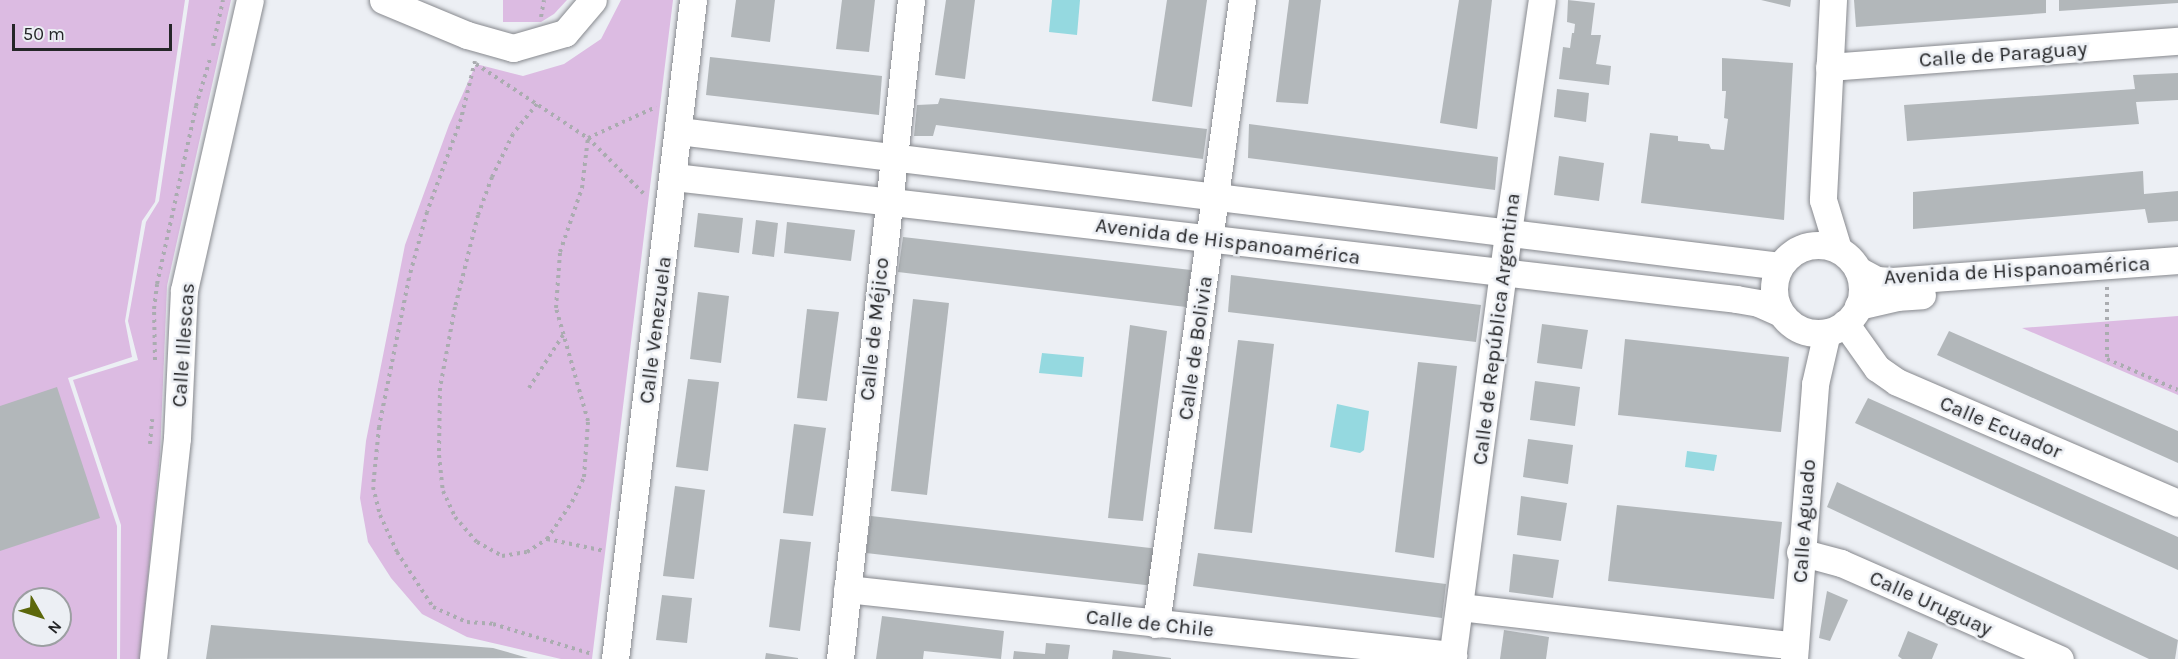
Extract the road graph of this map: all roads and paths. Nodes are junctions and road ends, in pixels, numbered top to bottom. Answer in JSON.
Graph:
{"nodes":[{"id":1,"x":250,"y":0,"type":"edge"},
{"id":2,"x":383,"y":0,"type":"edge"},
{"id":3,"x":593,"y":0,"type":"edge"},
{"id":4,"x":693,"y":0,"type":"edge"},
{"id":5,"x":911,"y":0,"type":"edge"},
{"id":6,"x":1242,"y":0,"type":"edge"},
{"id":7,"x":1542,"y":0,"type":"edge"},
{"id":8,"x":1833,"y":0,"type":"edge"},
{"id":9,"x":2178,"y":41,"type":"edge"},
{"id":10,"x":1829,"y":67,"type":"junction"},
{"id":11,"x":537,"y":104,"type":"junction"},
{"id":12,"x":660,"y":105,"type":"dead end"},
{"id":13,"x":679,"y":131,"type":"junction"},
{"id":14,"x":588,"y":138,"type":"junction"},
{"id":15,"x":893,"y":157,"type":"junction"},
{"id":16,"x":674,"y":177,"type":"junction"},
{"id":17,"x":1215,"y":196,"type":"junction"},
{"id":18,"x":648,"y":198,"type":"dead end"},
{"id":19,"x":1823,"y":200,"type":"junction"},
{"id":20,"x":888,"y":201,"type":"junction"},
{"id":21,"x":1508,"y":232,"type":"junction"},
{"id":22,"x":1210,"y":239,"type":"junction"},
{"id":23,"x":1838,"y":249,"type":"junction"},
{"id":24,"x":1789,"y":257,"type":"junction"},
{"id":25,"x":2178,"y":260,"type":"edge"},
{"id":26,"x":1858,"y":270,"type":"junction"},
{"id":27,"x":1503,"y":272,"type":"junction"},
{"id":28,"x":2178,"y":278,"type":"edge"},
{"id":29,"x":2107,"y":283,"type":"junction"},
{"id":30,"x":1843,"y":320,"type":"junction"},
{"id":31,"x":1789,"y":321,"type":"junction"},
{"id":32,"x":564,"y":334,"type":"junction"},
{"id":33,"x":1815,"y":384,"type":"junction"},
{"id":34,"x":529,"y":388,"type":"dead end"},
{"id":35,"x":2178,"y":390,"type":"edge"},
{"id":36,"x":2178,"y":503,"type":"edge"},
{"id":37,"x":548,"y":539,"type":"junction"},
{"id":38,"x":600,"y":550,"type":"dead end"},
{"id":39,"x":1800,"y":552,"type":"junction"},
{"id":40,"x":847,"y":589,"type":"junction"},
{"id":41,"x":1460,"y":607,"type":"junction"},
{"id":42,"x":1156,"y":624,"type":"junction"},
{"id":43,"x":1795,"y":652,"type":"edge"},
{"id":44,"x":604,"y":656,"type":"edge"},
{"id":45,"x":1452,"y":657,"type":"edge"},
{"id":46,"x":153,"y":659,"type":"edge"},
{"id":47,"x":840,"y":659,"type":"edge"},
{"id":48,"x":2060,"y":659,"type":"edge"}],
"edges":[{"from":1,"to":46,"type":"street","name":"Calle Illescas"},
{"from":2,"to":3,"type":"street"},
{"from":4,"to":13,"type":"street","name":"Calle Venezuela"},
{"from":5,"to":15,"type":"street","name":"Calle de Méjico"},
{"from":6,"to":17,"type":"street","name":"Calle de Bolivia"},
{"from":7,"to":21,"type":"street","name":"Calle de República Argentina"},
{"from":8,"to":10,"type":"street"},
{"from":9,"to":10,"type":"street","name":"Calle de Paraguay"},
{"from":10,"to":19,"type":"street"},
{"from":11,"to":14,"type":"path"},
{"from":11,"to":37,"type":"path"},
{"from":11,"to":44,"type":"path"},
{"from":12,"to":14,"type":"path"},
{"from":13,"to":15,"type":"street","name":"Avenida de Hispanoamérica"},
{"from":13,"to":16,"type":"street","name":"Calle Venezuela"},
{"from":14,"to":18,"type":"path"},
{"from":14,"to":32,"type":"path"},
{"from":15,"to":17,"type":"street","name":"Avenida de Hispanoamérica"},
{"from":15,"to":20,"type":"street","name":"Calle de Méjico"},
{"from":16,"to":20,"type":"street","name":"Avenida de Hispanoamérica"},
{"from":16,"to":44,"type":"street","name":"Calle Venezuela"},
{"from":17,"to":21,"type":"street","name":"Avenida de Hispanoamérica"},
{"from":17,"to":22,"type":"street","name":"Calle de Bolivia"},
{"from":19,"to":23,"type":"street"},
{"from":19,"to":24,"type":"street"},
{"from":20,"to":22,"type":"street","name":"Avenida de Hispanoamérica"},
{"from":20,"to":40,"type":"street","name":"Calle de Méjico"},
{"from":21,"to":24,"type":"street","name":"Avenida de Hispanoamérica"},
{"from":21,"to":27,"type":"street","name":"Calle de República Argentina"},
{"from":22,"to":27,"type":"street","name":"Avenida de Hispanoamérica"},
{"from":22,"to":42,"type":"street","name":"Calle de Bolivia"},
{"from":23,"to":24,"type":"street"},
{"from":23,"to":26,"type":"street"},
{"from":24,"to":31,"type":"street"},
{"from":25,"to":26,"type":"street","name":"Avenida de Hispanoamérica"},
{"from":26,"to":30,"type":"street"},
{"from":27,"to":31,"type":"street","name":"Avenida de Hispanoamérica"},
{"from":27,"to":41,"type":"street","name":"Calle de República Argentina"},
{"from":28,"to":29,"type":"street","name":"Avenida de Hispanoamérica"},
{"from":29,"to":30,"type":"street","name":"Avenida de Hispanoamérica"},
{"from":29,"to":35,"type":"path"},
{"from":30,"to":31,"type":"street"},
{"from":30,"to":33,"type":"street","name":"Calle Aguado"},
{"from":30,"to":36,"type":"street","name":"Calle Ecuador"},
{"from":31,"to":33,"type":"street","name":"Calle Aguado"},
{"from":32,"to":34,"type":"path"},
{"from":32,"to":37,"type":"path"},
{"from":33,"to":39,"type":"street","name":"Calle Aguado"},
{"from":37,"to":38,"type":"path"},
{"from":39,"to":43,"type":"street","name":"Calle Aguado"},
{"from":39,"to":48,"type":"street","name":"Calle Uruguay"},
{"from":40,"to":42,"type":"street","name":"Calle de Chile"},
{"from":40,"to":47,"type":"street","name":"Calle de Méjico"},
{"from":41,"to":43,"type":"street"},
{"from":41,"to":45,"type":"street","name":"Calle de República Argentina"},
{"from":42,"to":45,"type":"street","name":"Calle de Chile"}]}
